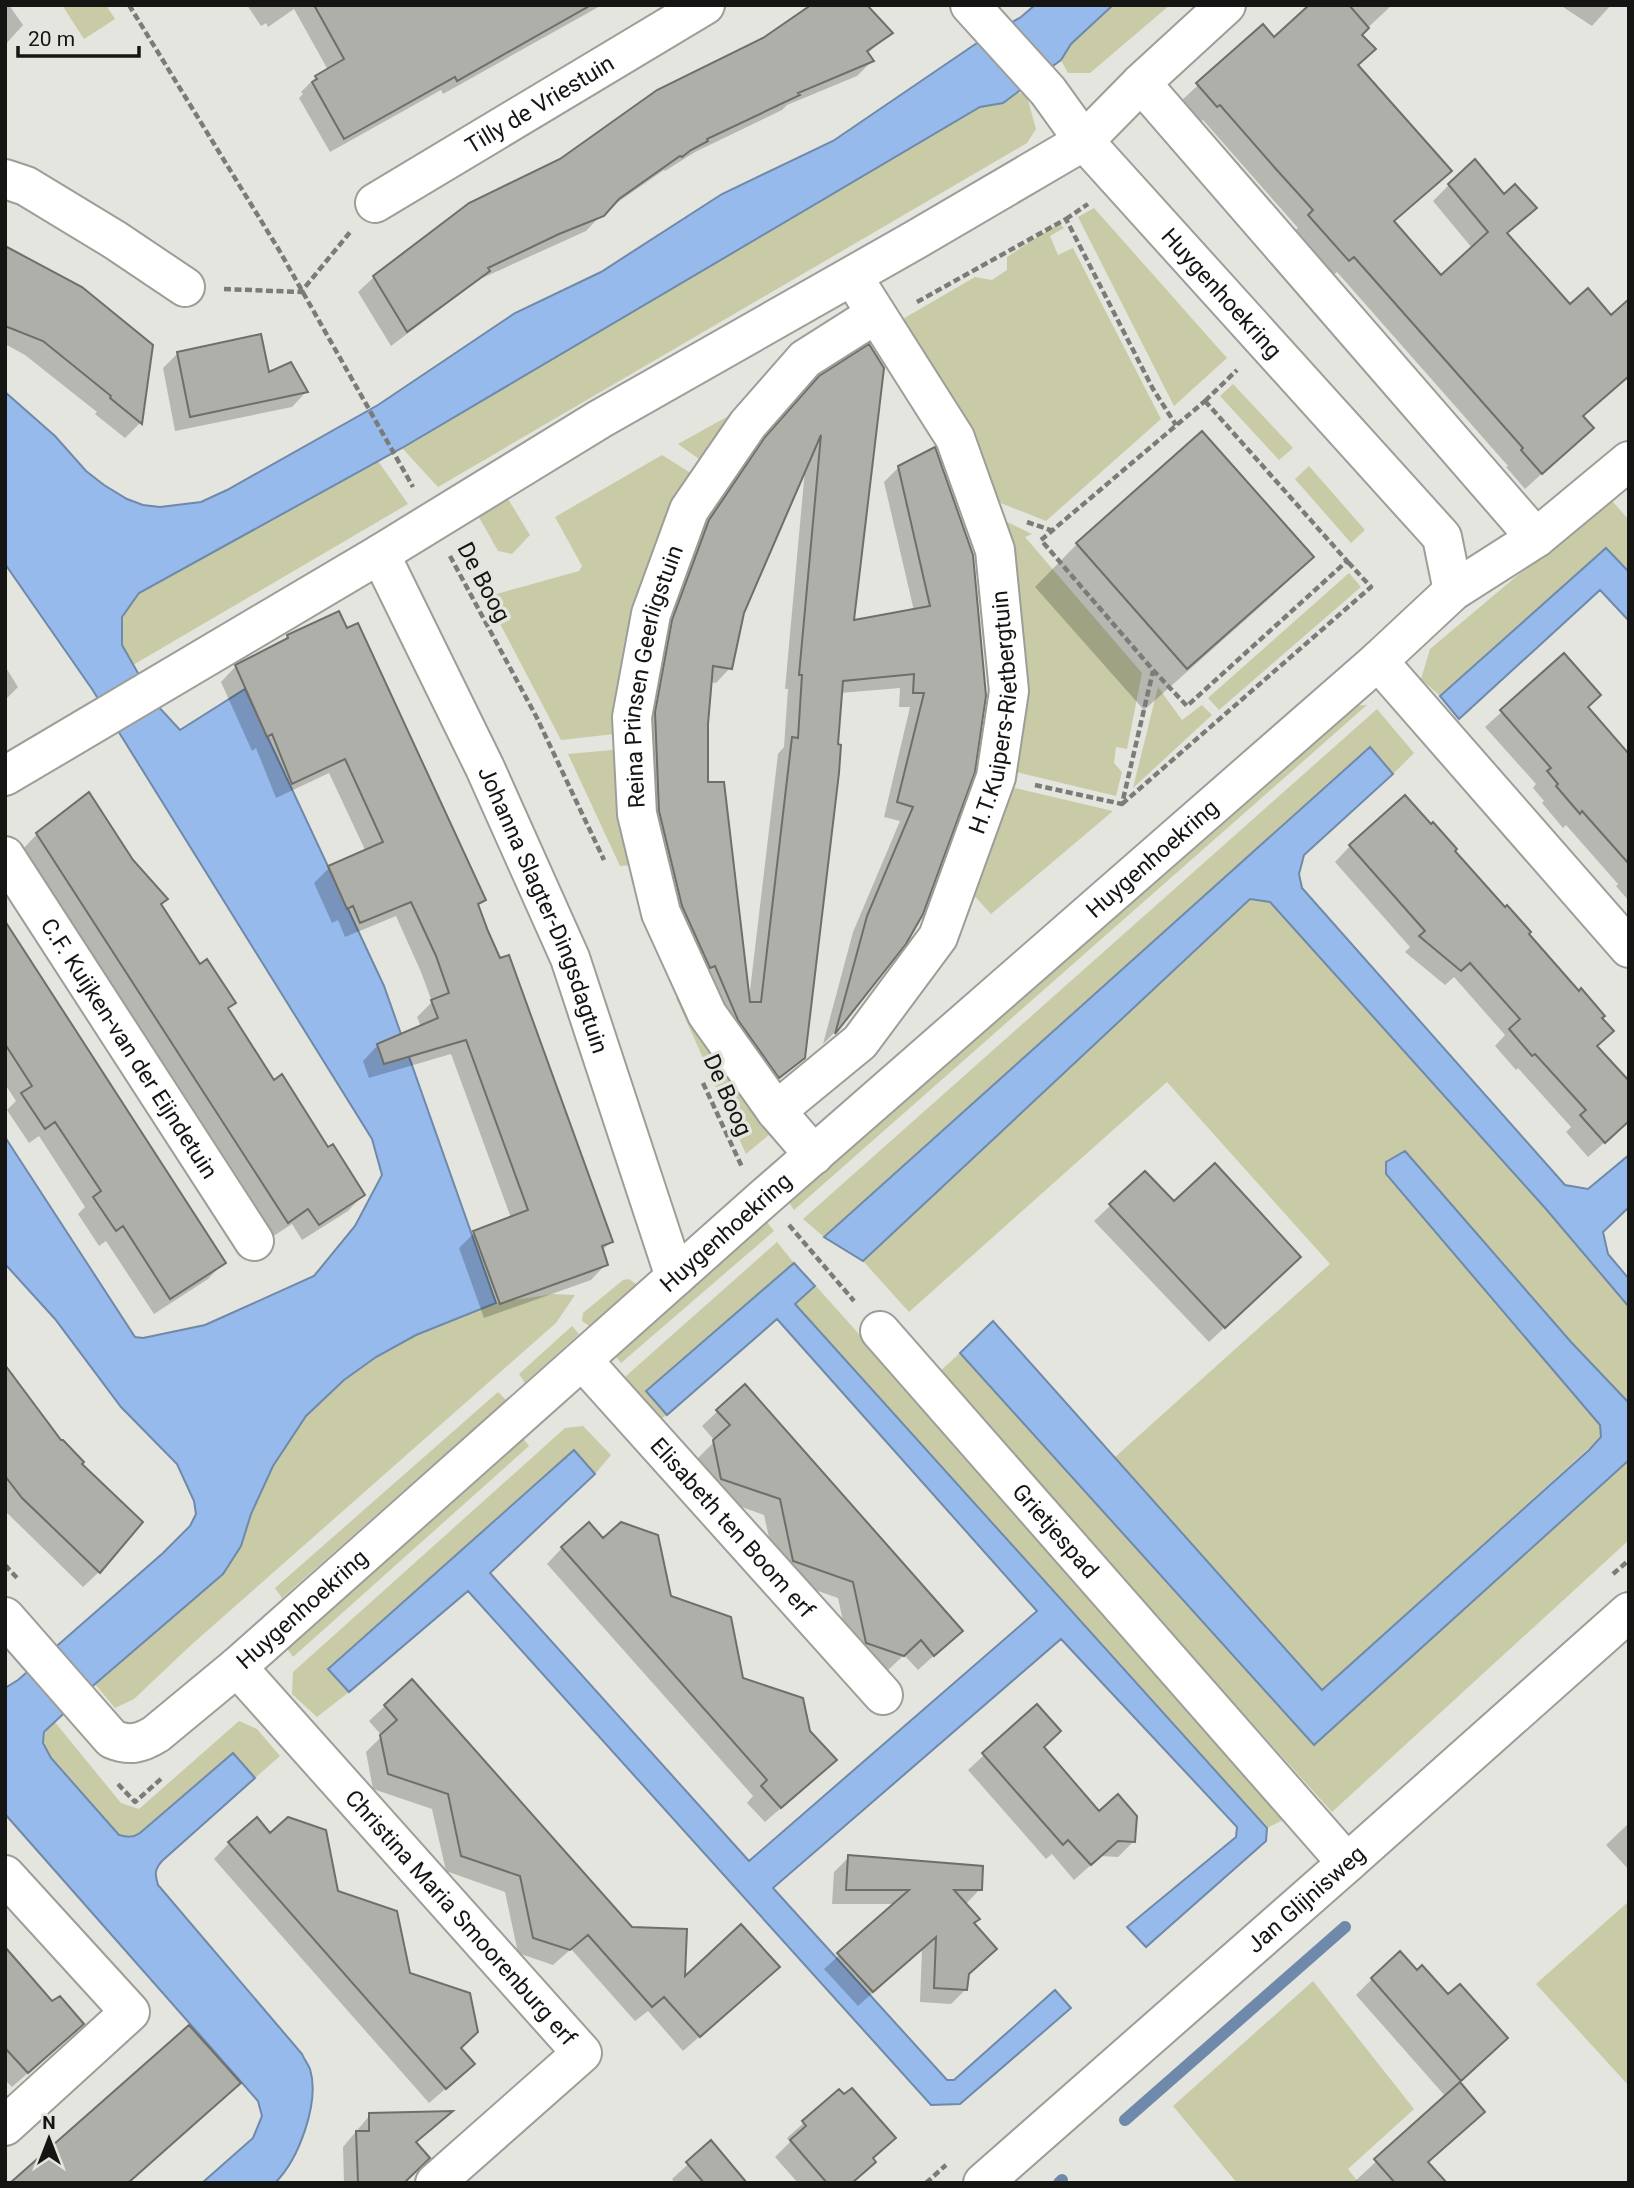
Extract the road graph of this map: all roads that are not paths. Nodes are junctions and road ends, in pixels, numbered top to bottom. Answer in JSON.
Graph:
{"nodes":[{"id":1,"x":705,"y":5,"type":"edge"},
{"id":2,"x":1226,"y":5,"type":"edge"},
{"id":3,"x":981,"y":18,"type":"edge"},
{"id":4,"x":1141,"y":83,"type":"junction"},
{"id":5,"x":1084,"y":141,"type":"junction"},
{"id":6,"x":5,"y":179,"type":"edge"},
{"id":7,"x":375,"y":203,"type":"road end"},
{"id":8,"x":852,"y":276,"type":"junction"},
{"id":9,"x":185,"y":287,"type":"road end"},
{"id":10,"x":879,"y":318,"type":"junction"},
{"id":11,"x":1623,"y":478,"type":"edge"},
{"id":12,"x":1536,"y":538,"type":"junction"},
{"id":13,"x":380,"y":554,"type":"junction"},
{"id":14,"x":1453,"y":591,"type":"junction"},
{"id":15,"x":1378,"y":661,"type":"junction"},
{"id":16,"x":5,"y":776,"type":"edge"},
{"id":17,"x":5,"y":856,"type":"edge"},
{"id":18,"x":1629,"y":948,"type":"edge"},
{"id":19,"x":776,"y":1111,"type":"junction"},
{"id":20,"x":814,"y":1155,"type":"junction"},
{"id":21,"x":254,"y":1241,"type":"dead end"},
{"id":22,"x":675,"y":1277,"type":"junction"},
{"id":23,"x":880,"y":1331,"type":"road end"},
{"id":24,"x":583,"y":1362,"type":"junction"},
{"id":25,"x":1629,"y":1612,"type":"edge"},
{"id":26,"x":5,"y":1617,"type":"edge"},
{"id":27,"x":237,"y":1667,"type":"junction"},
{"id":28,"x":883,"y":1695,"type":"dead end"},
{"id":29,"x":1347,"y":1863,"type":"junction"},
{"id":30,"x":5,"y":1875,"type":"edge"},
{"id":31,"x":5,"y":2126,"type":"edge"},
{"id":32,"x":435,"y":2183,"type":"edge"},
{"id":33,"x":983,"y":2183,"type":"edge"}],
"edges":[{"from":1,"to":7,"type":"street","name":"Tilly de Vriestuin"},
{"from":2,"to":4,"type":"street"},
{"from":3,"to":5,"type":"street","name":"Huygenhoekring"},
{"from":4,"to":5,"type":"street"},
{"from":4,"to":12,"type":"street"},
{"from":5,"to":8,"type":"street"},
{"from":5,"to":14,"type":"street","name":"Huygenhoekring"},
{"from":6,"to":9,"type":"street"},
{"from":8,"to":10,"type":"street","name":"H.T.Kuipers-Rietbergtuin"},
{"from":8,"to":13,"type":"street"},
{"from":10,"to":19,"type":"street","name":"H.T.Kuipers-Rietbergtuin"},
{"from":10,"to":19,"type":"street","name":"Reina Prinsen Geerligstuin"},
{"from":11,"to":12,"type":"street","name":"Huygenhoekring"},
{"from":12,"to":14,"type":"street","name":"Huygenhoekring"},
{"from":13,"to":16,"type":"street"},
{"from":13,"to":22,"type":"street","name":"Johanna Slagter-Dingsdagtuin"},
{"from":14,"to":15,"type":"street","name":"Huygenhoekring"},
{"from":15,"to":18,"type":"street"},
{"from":15,"to":20,"type":"street","name":"Huygenhoekring"},
{"from":17,"to":21,"type":"street","name":"C.F. Kuijken-van der Eijndetuin"},
{"from":19,"to":20,"type":"street","name":"Reina Prinsen Geerligstuin"},
{"from":20,"to":22,"type":"street","name":"Huygenhoekring"},
{"from":22,"to":24,"type":"street","name":"Huygenhoekring"},
{"from":23,"to":29,"type":"street","name":"Grietjespad"},
{"from":24,"to":27,"type":"street","name":"Huygenhoekring"},
{"from":24,"to":28,"type":"street","name":"Elisabeth ten Boom erf"},
{"from":25,"to":29,"type":"street","name":"Jan Glijnisweg"},
{"from":26,"to":27,"type":"street","name":"Huygenhoekring"},
{"from":27,"to":32,"type":"street","name":"Christina Maria Smoorenburg erf"},
{"from":29,"to":33,"type":"street","name":"Jan Glijnisweg"},
{"from":30,"to":31,"type":"street"}]}
